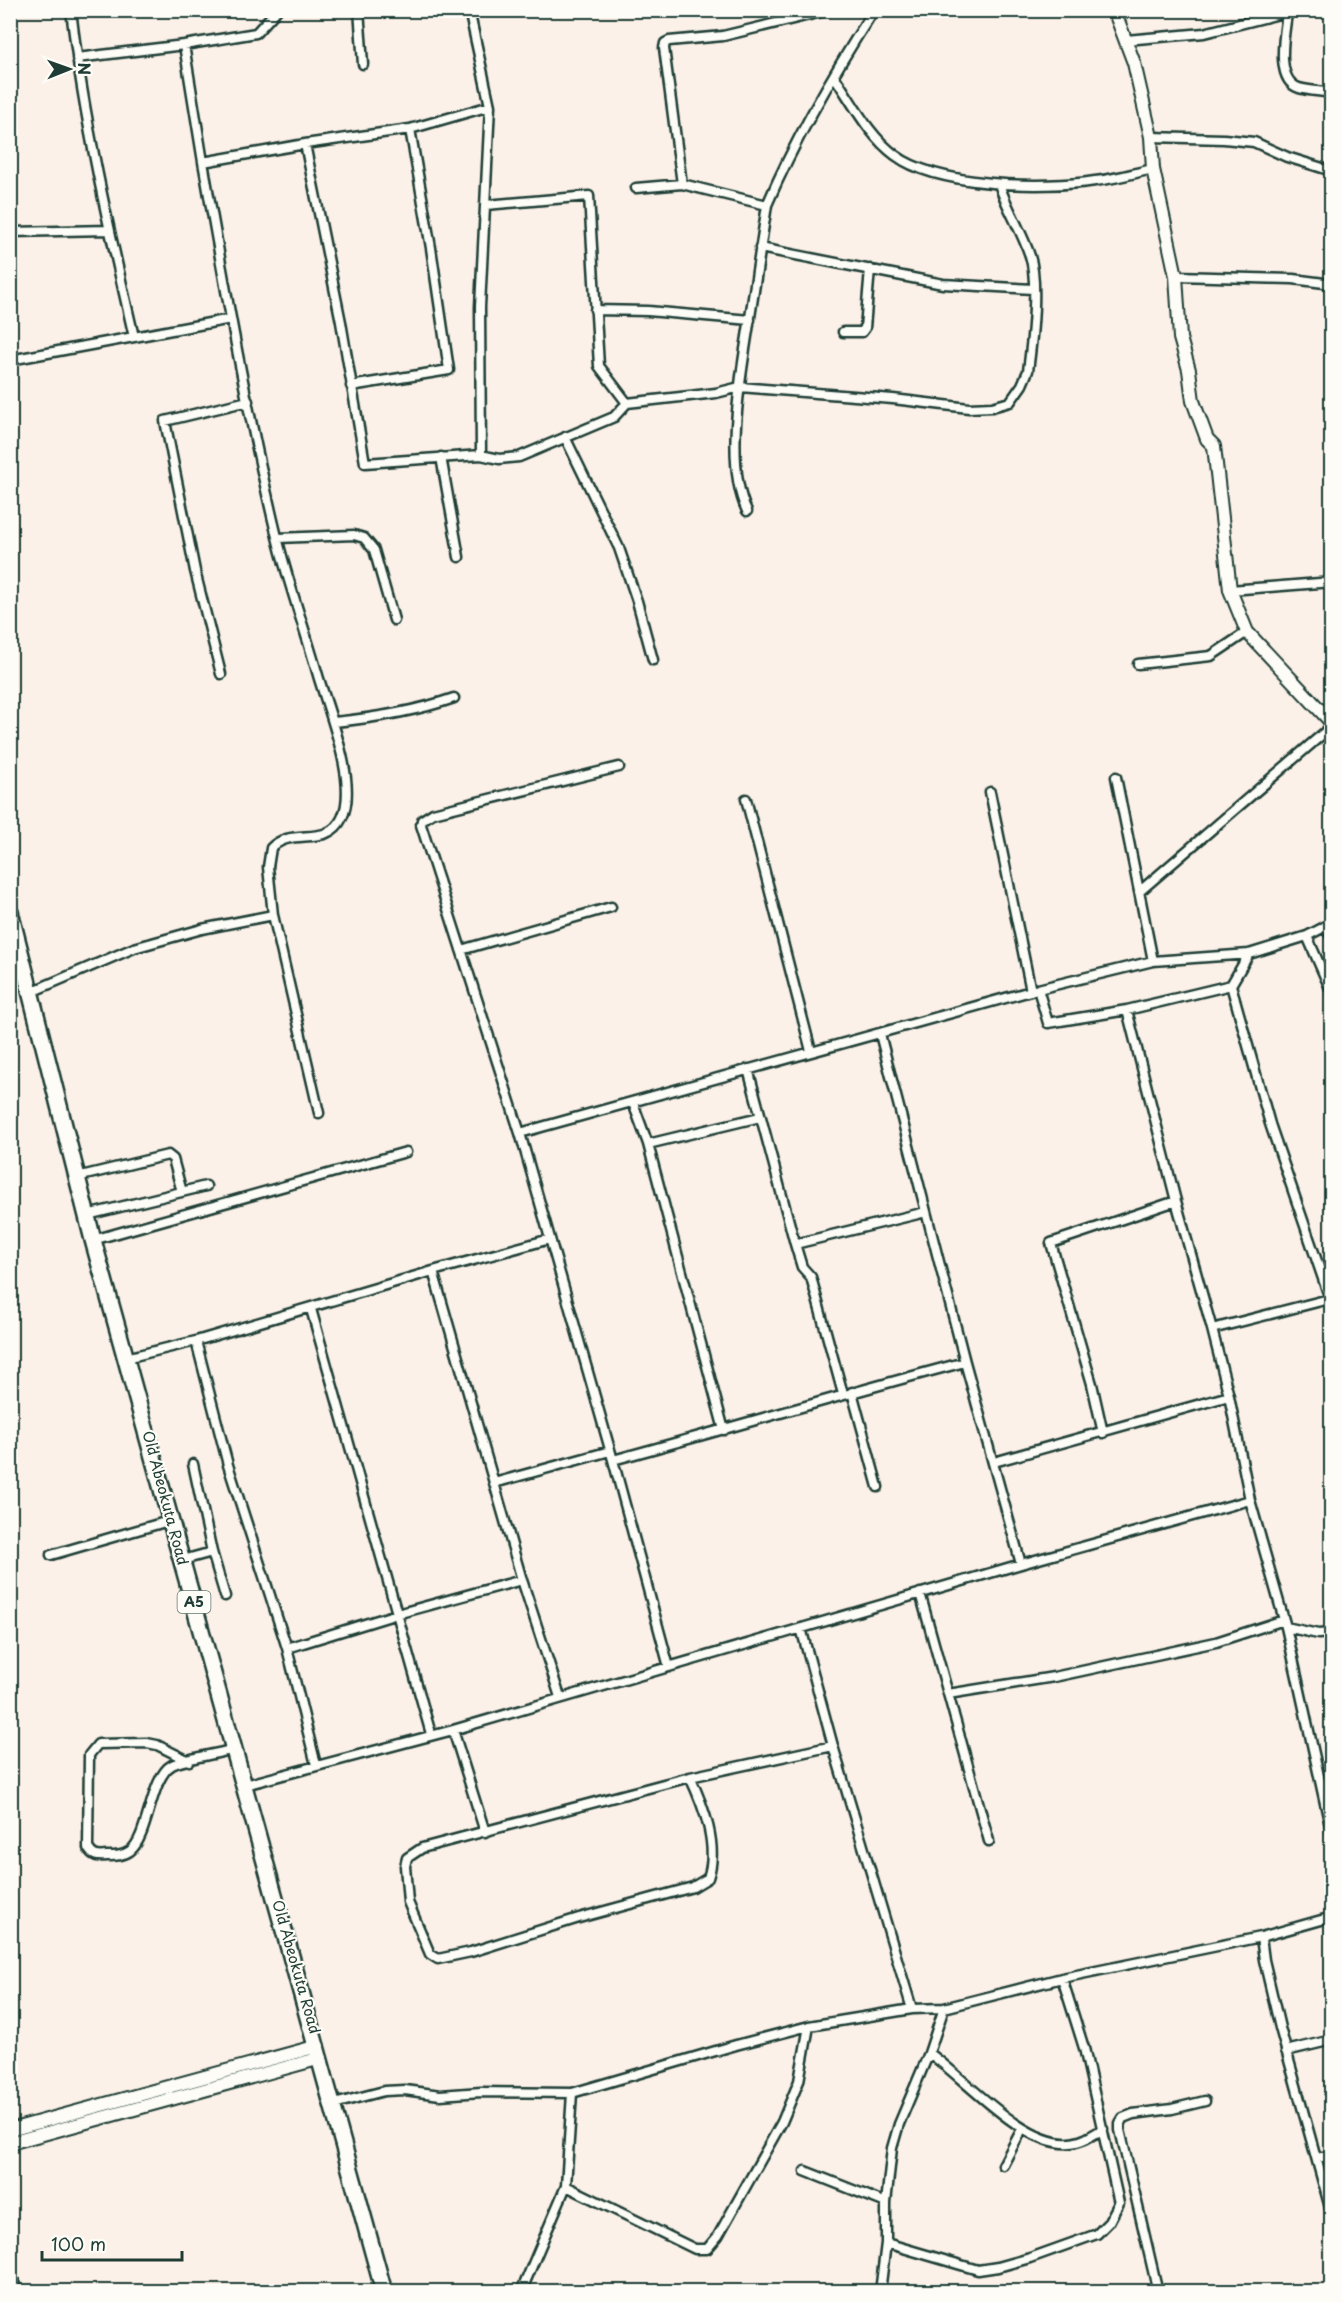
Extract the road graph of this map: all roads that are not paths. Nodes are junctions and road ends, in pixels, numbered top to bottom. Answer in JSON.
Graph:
{"nodes":[{"id":1,"x":71,"y":10,"type":"edge"},
{"id":2,"x":277,"y":10,"type":"edge"},
{"id":3,"x":359,"y":10,"type":"edge"},
{"id":4,"x":469,"y":10,"type":"edge"},
{"id":5,"x":830,"y":10,"type":"edge"},
{"id":6,"x":874,"y":10,"type":"edge"},
{"id":7,"x":1114,"y":10,"type":"edge"},
{"id":8,"x":1291,"y":12,"type":"edge"},
{"id":9,"x":1126,"y":40,"type":"junction"},
{"id":10,"x":184,"y":45,"type":"junction"},
{"id":11,"x":76,"y":57,"type":"junction"},
{"id":12,"x":363,"y":64,"type":"dead end"},
{"id":13,"x":834,"y":76,"type":"junction"},
{"id":14,"x":1332,"y":93,"type":"edge"},
{"id":15,"x":490,"y":106,"type":"junction"},
{"id":16,"x":410,"y":129,"type":"junction"},
{"id":17,"x":1151,"y":137,"type":"junction"},
{"id":18,"x":305,"y":144,"type":"junction"},
{"id":19,"x":203,"y":162,"type":"junction"},
{"id":20,"x":1153,"y":169,"type":"junction"},
{"id":21,"x":1332,"y":171,"type":"edge"},
{"id":22,"x":682,"y":184,"type":"junction"},
{"id":23,"x":999,"y":184,"type":"junction"},
{"id":24,"x":636,"y":188,"type":"dead end"},
{"id":25,"x":486,"y":205,"type":"junction"},
{"id":26,"x":767,"y":205,"type":"junction"},
{"id":27,"x":109,"y":230,"type":"junction"},
{"id":28,"x":10,"y":232,"type":"edge"},
{"id":29,"x":760,"y":248,"type":"junction"},
{"id":30,"x":870,"y":268,"type":"junction"},
{"id":31,"x":1176,"y":276,"type":"junction"},
{"id":32,"x":1332,"y":284,"type":"edge"},
{"id":33,"x":1034,"y":289,"type":"junction"},
{"id":34,"x":595,"y":310,"type":"junction"},
{"id":35,"x":231,"y":319,"type":"junction"},
{"id":36,"x":750,"y":320,"type":"junction"},
{"id":37,"x":843,"y":332,"type":"dead end"},
{"id":38,"x":134,"y":337,"type":"junction"},
{"id":39,"x":10,"y":360,"type":"edge"},
{"id":40,"x":351,"y":386,"type":"junction"},
{"id":41,"x":740,"y":387,"type":"junction"},
{"id":42,"x":248,"y":401,"type":"junction"},
{"id":43,"x":627,"y":403,"type":"junction"},
{"id":44,"x":566,"y":437,"type":"junction"},
{"id":45,"x":481,"y":455,"type":"junction"},
{"id":46,"x":441,"y":457,"type":"junction"},
{"id":47,"x":747,"y":512,"type":"dead end"},
{"id":48,"x":278,"y":538,"type":"junction"},
{"id":49,"x":459,"y":557,"type":"dead end"},
{"id":50,"x":1332,"y":582,"type":"edge"},
{"id":51,"x":1230,"y":590,"type":"junction"},
{"id":52,"x":394,"y":620,"type":"dead end"},
{"id":53,"x":1247,"y":632,"type":"junction"},
{"id":54,"x":653,"y":660,"type":"dead end"},
{"id":55,"x":1138,"y":664,"type":"dead end"},
{"id":56,"x":221,"y":674,"type":"dead end"},
{"id":57,"x":454,"y":698,"type":"dead end"},
{"id":58,"x":333,"y":722,"type":"junction"},
{"id":59,"x":1332,"y":724,"type":"edge"},
{"id":60,"x":619,"y":767,"type":"dead end"},
{"id":61,"x":1116,"y":777,"type":"dead end"},
{"id":62,"x":990,"y":792,"type":"dead end"},
{"id":63,"x":746,"y":799,"type":"dead end"},
{"id":64,"x":1139,"y":892,"type":"junction"},
{"id":65,"x":611,"y":907,"type":"dead end"},
{"id":66,"x":10,"y":912,"type":"edge"},
{"id":67,"x":273,"y":915,"type":"junction"},
{"id":68,"x":1328,"y":925,"type":"edge"},
{"id":69,"x":1306,"y":936,"type":"junction"},
{"id":70,"x":1332,"y":938,"type":"edge"},
{"id":71,"x":461,"y":950,"type":"junction"},
{"id":72,"x":1249,"y":954,"type":"junction"},
{"id":73,"x":1153,"y":961,"type":"junction"},
{"id":74,"x":1231,"y":985,"type":"junction"},
{"id":75,"x":1034,"y":990,"type":"junction"},
{"id":76,"x":31,"y":992,"type":"junction"},
{"id":77,"x":1332,"y":993,"type":"edge"},
{"id":78,"x":1127,"y":1010,"type":"junction"},
{"id":79,"x":880,"y":1034,"type":"junction"},
{"id":80,"x":811,"y":1052,"type":"junction"},
{"id":81,"x":748,"y":1069,"type":"junction"},
{"id":82,"x":633,"y":1102,"type":"junction"},
{"id":83,"x":319,"y":1113,"type":"dead end"},
{"id":84,"x":760,"y":1117,"type":"junction"},
{"id":85,"x":520,"y":1133,"type":"junction"},
{"id":86,"x":648,"y":1144,"type":"junction"},
{"id":87,"x":406,"y":1152,"type":"dead end"},
{"id":88,"x":77,"y":1177,"type":"junction"},
{"id":89,"x":206,"y":1186,"type":"dead end"},
{"id":90,"x":182,"y":1192,"type":"junction"},
{"id":91,"x":1176,"y":1201,"type":"junction"},
{"id":92,"x":926,"y":1212,"type":"junction"},
{"id":93,"x":87,"y":1215,"type":"junction"},
{"id":94,"x":550,"y":1239,"type":"junction"},
{"id":95,"x":93,"y":1240,"type":"junction"},
{"id":96,"x":795,"y":1244,"type":"junction"},
{"id":97,"x":433,"y":1271,"type":"junction"},
{"id":98,"x":1330,"y":1302,"type":"edge"},
{"id":99,"x":312,"y":1309,"type":"junction"},
{"id":100,"x":1212,"y":1329,"type":"junction"},
{"id":101,"x":196,"y":1341,"type":"junction"},
{"id":102,"x":126,"y":1358,"type":"junction"},
{"id":103,"x":965,"y":1362,"type":"junction"},
{"id":104,"x":848,"y":1393,"type":"junction"},
{"id":105,"x":1230,"y":1396,"type":"junction"},
{"id":106,"x":723,"y":1430,"type":"junction"},
{"id":107,"x":1103,"y":1433,"type":"junction"},
{"id":108,"x":610,"y":1451,"type":"junction"},
{"id":109,"x":613,"y":1461,"type":"junction"},
{"id":110,"x":994,"y":1462,"type":"junction"},
{"id":111,"x":193,"y":1464,"type":"dead end"},
{"id":112,"x":494,"y":1483,"type":"junction"},
{"id":113,"x":878,"y":1487,"type":"dead end"},
{"id":114,"x":1250,"y":1500,"type":"junction"},
{"id":115,"x":172,"y":1520,"type":"junction"},
{"id":116,"x":212,"y":1552,"type":"junction"},
{"id":117,"x":51,"y":1556,"type":"dead end"},
{"id":118,"x":183,"y":1560,"type":"junction"},
{"id":119,"x":1021,"y":1564,"type":"junction"},
{"id":120,"x":522,"y":1580,"type":"junction"},
{"id":121,"x":920,"y":1593,"type":"junction"},
{"id":122,"x":225,"y":1596,"type":"dead end"},
{"id":123,"x":397,"y":1614,"type":"junction"},
{"id":124,"x":1285,"y":1624,"type":"junction"},
{"id":125,"x":801,"y":1628,"type":"junction"},
{"id":126,"x":1332,"y":1633,"type":"edge"},
{"id":127,"x":286,"y":1648,"type":"junction"},
{"id":128,"x":669,"y":1666,"type":"junction"},
{"id":129,"x":948,"y":1694,"type":"junction"},
{"id":130,"x":560,"y":1697,"type":"junction"},
{"id":131,"x":453,"y":1730,"type":"junction"},
{"id":132,"x":431,"y":1734,"type":"junction"},
{"id":133,"x":833,"y":1746,"type":"junction"},
{"id":134,"x":235,"y":1749,"type":"junction"},
{"id":135,"x":189,"y":1761,"type":"junction"},
{"id":136,"x":316,"y":1765,"type":"junction"},
{"id":137,"x":690,"y":1777,"type":"junction"},
{"id":138,"x":245,"y":1785,"type":"junction"},
{"id":139,"x":485,"y":1832,"type":"junction"},
{"id":140,"x":1332,"y":1835,"type":"edge"},
{"id":141,"x":989,"y":1841,"type":"dead end"},
{"id":142,"x":1332,"y":1917,"type":"edge"},
{"id":143,"x":1261,"y":1937,"type":"junction"},
{"id":144,"x":1062,"y":1978,"type":"junction"},
{"id":145,"x":944,"y":2008,"type":"junction"},
{"id":146,"x":912,"y":2009,"type":"junction"},
{"id":147,"x":809,"y":2026,"type":"junction"},
{"id":148,"x":1332,"y":2040,"type":"edge"},
{"id":149,"x":1287,"y":2051,"type":"junction"},
{"id":150,"x":319,"y":2052,"type":"junction"},
{"id":151,"x":929,"y":2053,"type":"junction"},
{"id":152,"x":572,"y":2093,"type":"junction"},
{"id":153,"x":1206,"y":2101,"type":"dead end"},
{"id":154,"x":334,"y":2104,"type":"junction"},
{"id":155,"x":1022,"y":2129,"type":"junction"},
{"id":156,"x":1103,"y":2129,"type":"junction"},
{"id":157,"x":10,"y":2130,"type":"edge"},
{"id":158,"x":10,"y":2143,"type":"edge"},
{"id":159,"x":1332,"y":2155,"type":"edge"},
{"id":160,"x":1317,"y":2158,"type":"junction"},
{"id":161,"x":1003,"y":2165,"type":"dead end"},
{"id":162,"x":805,"y":2171,"type":"dead end"},
{"id":163,"x":566,"y":2186,"type":"junction"},
{"id":164,"x":886,"y":2203,"type":"junction"},
{"id":165,"x":1332,"y":2215,"type":"edge"},
{"id":166,"x":886,"y":2243,"type":"junction"},
{"id":167,"x":10,"y":2268,"type":"edge"},
{"id":168,"x":17,"y":2292,"type":"edge"},
{"id":169,"x":384,"y":2292,"type":"edge"},
{"id":170,"x":521,"y":2292,"type":"edge"},
{"id":171,"x":880,"y":2292,"type":"edge"},
{"id":172,"x":1158,"y":2292,"type":"edge"}],
"edges":[{"from":1,"to":11,"type":"street"},
{"from":2,"to":10,"type":"street"},
{"from":3,"to":12,"type":"street"},
{"from":4,"to":15,"type":"street"},
{"from":5,"to":22,"type":"street"},
{"from":6,"to":13,"type":"street"},
{"from":7,"to":9,"type":"street"},
{"from":8,"to":9,"type":"street"},
{"from":8,"to":14,"type":"street"},
{"from":9,"to":17,"type":"street"},
{"from":10,"to":11,"type":"street"},
{"from":10,"to":19,"type":"street"},
{"from":11,"to":27,"type":"street"},
{"from":13,"to":23,"type":"street"},
{"from":13,"to":26,"type":"street"},
{"from":15,"to":16,"type":"street"},
{"from":15,"to":25,"type":"street"},
{"from":16,"to":18,"type":"street"},
{"from":16,"to":40,"type":"street"},
{"from":17,"to":20,"type":"street"},
{"from":17,"to":21,"type":"street"},
{"from":18,"to":19,"type":"street"},
{"from":18,"to":40,"type":"street"},
{"from":19,"to":35,"type":"street"},
{"from":20,"to":23,"type":"street"},
{"from":20,"to":31,"type":"street"},
{"from":22,"to":24,"type":"street"},
{"from":22,"to":26,"type":"street"},
{"from":23,"to":33,"type":"street"},
{"from":25,"to":34,"type":"street"},
{"from":25,"to":45,"type":"street"},
{"from":26,"to":29,"type":"street"},
{"from":27,"to":28,"type":"street"},
{"from":27,"to":38,"type":"street"},
{"from":29,"to":30,"type":"street"},
{"from":29,"to":36,"type":"street"},
{"from":30,"to":33,"type":"street"},
{"from":30,"to":37,"type":"street"},
{"from":31,"to":32,"type":"street"},
{"from":31,"to":51,"type":"street"},
{"from":33,"to":41,"type":"street"},
{"from":34,"to":36,"type":"street"},
{"from":34,"to":43,"type":"street"},
{"from":35,"to":38,"type":"street"},
{"from":35,"to":42,"type":"street"},
{"from":36,"to":41,"type":"street"},
{"from":38,"to":39,"type":"street"},
{"from":40,"to":46,"type":"street"},
{"from":41,"to":43,"type":"street"},
{"from":41,"to":47,"type":"street"},
{"from":42,"to":48,"type":"street"},
{"from":42,"to":56,"type":"street"},
{"from":43,"to":44,"type":"street"},
{"from":44,"to":45,"type":"street"},
{"from":44,"to":54,"type":"street"},
{"from":45,"to":46,"type":"street"},
{"from":46,"to":49,"type":"street"},
{"from":48,"to":52,"type":"street"},
{"from":48,"to":58,"type":"street"},
{"from":50,"to":51,"type":"street"},
{"from":51,"to":53,"type":"street"},
{"from":53,"to":55,"type":"street"},
{"from":53,"to":59,"type":"street"},
{"from":57,"to":58,"type":"street"},
{"from":58,"to":67,"type":"street"},
{"from":59,"to":64,"type":"street"},
{"from":60,"to":71,"type":"street"},
{"from":61,"to":64,"type":"street"},
{"from":62,"to":75,"type":"street"},
{"from":63,"to":80,"type":"street"},
{"from":64,"to":73,"type":"street"},
{"from":65,"to":71,"type":"street"},
{"from":66,"to":76,"type":"highway","name":"Old Abeokuta Road","number":"A5"},
{"from":67,"to":76,"type":"street"},
{"from":67,"to":83,"type":"street"},
{"from":68,"to":69,"type":"street"},
{"from":68,"to":70,"type":"street"},
{"from":69,"to":72,"type":"street"},
{"from":69,"to":77,"type":"street"},
{"from":71,"to":85,"type":"street"},
{"from":72,"to":73,"type":"street"},
{"from":72,"to":74,"type":"street"},
{"from":73,"to":75,"type":"street"},
{"from":74,"to":78,"type":"street"},
{"from":74,"to":98,"type":"street"},
{"from":75,"to":78,"type":"street"},
{"from":75,"to":79,"type":"street"},
{"from":76,"to":88,"type":"highway","name":"Old Abeokuta Road","number":"A5"},
{"from":78,"to":91,"type":"street"},
{"from":79,"to":80,"type":"street"},
{"from":79,"to":92,"type":"street"},
{"from":80,"to":81,"type":"street"},
{"from":81,"to":82,"type":"street"},
{"from":81,"to":84,"type":"street"},
{"from":82,"to":85,"type":"street"},
{"from":82,"to":86,"type":"street"},
{"from":84,"to":86,"type":"street"},
{"from":84,"to":96,"type":"street"},
{"from":85,"to":94,"type":"street"},
{"from":86,"to":106,"type":"street"},
{"from":87,"to":95,"type":"street"},
{"from":88,"to":90,"type":"street"},
{"from":88,"to":93,"type":"highway","name":"Old Abeokuta Road","number":"A5"},
{"from":89,"to":90,"type":"street"},
{"from":90,"to":93,"type":"street"},
{"from":91,"to":100,"type":"street"},
{"from":91,"to":107,"type":"street"},
{"from":92,"to":96,"type":"street"},
{"from":92,"to":103,"type":"street"},
{"from":93,"to":95,"type":"highway","name":"Old Abeokuta Road","number":"A5"},
{"from":94,"to":97,"type":"street"},
{"from":94,"to":108,"type":"street"},
{"from":95,"to":102,"type":"highway","name":"Old Abeokuta Road","number":"A5"},
{"from":96,"to":104,"type":"street"},
{"from":97,"to":99,"type":"street"},
{"from":97,"to":112,"type":"street"},
{"from":98,"to":100,"type":"street"},
{"from":99,"to":101,"type":"street"},
{"from":99,"to":123,"type":"street"},
{"from":100,"to":105,"type":"street"},
{"from":101,"to":102,"type":"street"},
{"from":101,"to":127,"type":"street"},
{"from":102,"to":115,"type":"highway","name":"Old Abeokuta Road","number":"A5"},
{"from":103,"to":104,"type":"street"},
{"from":103,"to":110,"type":"street"},
{"from":104,"to":106,"type":"street"},
{"from":104,"to":113,"type":"street"},
{"from":105,"to":107,"type":"street"},
{"from":105,"to":114,"type":"street"},
{"from":106,"to":109,"type":"street"},
{"from":107,"to":110,"type":"street"},
{"from":108,"to":109,"type":"street"},
{"from":108,"to":112,"type":"street"},
{"from":109,"to":128,"type":"street"},
{"from":110,"to":119,"type":"street"},
{"from":111,"to":116,"type":"street"},
{"from":112,"to":120,"type":"street"},
{"from":114,"to":119,"type":"street"},
{"from":114,"to":124,"type":"street"},
{"from":115,"to":117,"type":"street"},
{"from":115,"to":118,"type":"highway","name":"Old Abeokuta Road","number":"A5"},
{"from":116,"to":118,"type":"street"},
{"from":116,"to":122,"type":"street"},
{"from":118,"to":134,"type":"highway","name":"Old Abeokuta Road","number":"A5"},
{"from":119,"to":121,"type":"street"},
{"from":120,"to":123,"type":"street"},
{"from":120,"to":130,"type":"street"},
{"from":121,"to":125,"type":"street"},
{"from":121,"to":129,"type":"street"},
{"from":123,"to":127,"type":"street"},
{"from":123,"to":132,"type":"street"},
{"from":124,"to":126,"type":"street"},
{"from":124,"to":129,"type":"street"},
{"from":124,"to":140,"type":"street"},
{"from":125,"to":128,"type":"street"},
{"from":125,"to":133,"type":"street"},
{"from":127,"to":136,"type":"street"},
{"from":128,"to":130,"type":"street"},
{"from":129,"to":141,"type":"street"},
{"from":130,"to":131,"type":"street"},
{"from":131,"to":132,"type":"street"},
{"from":131,"to":139,"type":"street"},
{"from":132,"to":136,"type":"street"},
{"from":133,"to":137,"type":"street"},
{"from":133,"to":146,"type":"street"},
{"from":134,"to":135,"type":"street"},
{"from":134,"to":138,"type":"highway","name":"Old Abeokuta Road","number":"A5"},
{"from":135,"to":135,"type":"street"},
{"from":136,"to":138,"type":"street"},
{"from":137,"to":139,"type":"street"},
{"from":137,"to":139,"type":"street"},
{"from":138,"to":150,"type":"highway","name":"Old Abeokuta Road","number":"A5"},
{"from":142,"to":143,"type":"street"},
{"from":143,"to":144,"type":"street"},
{"from":143,"to":149,"type":"street"},
{"from":144,"to":145,"type":"street"},
{"from":144,"to":156,"type":"street"},
{"from":145,"to":146,"type":"street"},
{"from":145,"to":151,"type":"street"},
{"from":146,"to":147,"type":"street"},
{"from":147,"to":152,"type":"street"},
{"from":147,"to":163,"type":"street"},
{"from":148,"to":149,"type":"street"},
{"from":149,"to":160,"type":"street"},
{"from":150,"to":154,"type":"highway","name":"Old Abeokuta Road","number":"A5"},
{"from":150,"to":157,"type":"street"},
{"from":150,"to":158,"type":"street"},
{"from":151,"to":155,"type":"street"},
{"from":151,"to":164,"type":"street"},
{"from":152,"to":154,"type":"street"},
{"from":152,"to":163,"type":"street"},
{"from":153,"to":172,"type":"street"},
{"from":154,"to":169,"type":"highway","name":"Old Abeokuta Road","number":"A5"},
{"from":155,"to":156,"type":"street"},
{"from":155,"to":161,"type":"street"},
{"from":156,"to":166,"type":"street"},
{"from":159,"to":160,"type":"street"},
{"from":160,"to":165,"type":"street"},
{"from":162,"to":164,"type":"street"},
{"from":163,"to":170,"type":"street"},
{"from":164,"to":166,"type":"street"},
{"from":166,"to":171,"type":"street"},
{"from":167,"to":168,"type":"street"}]}
